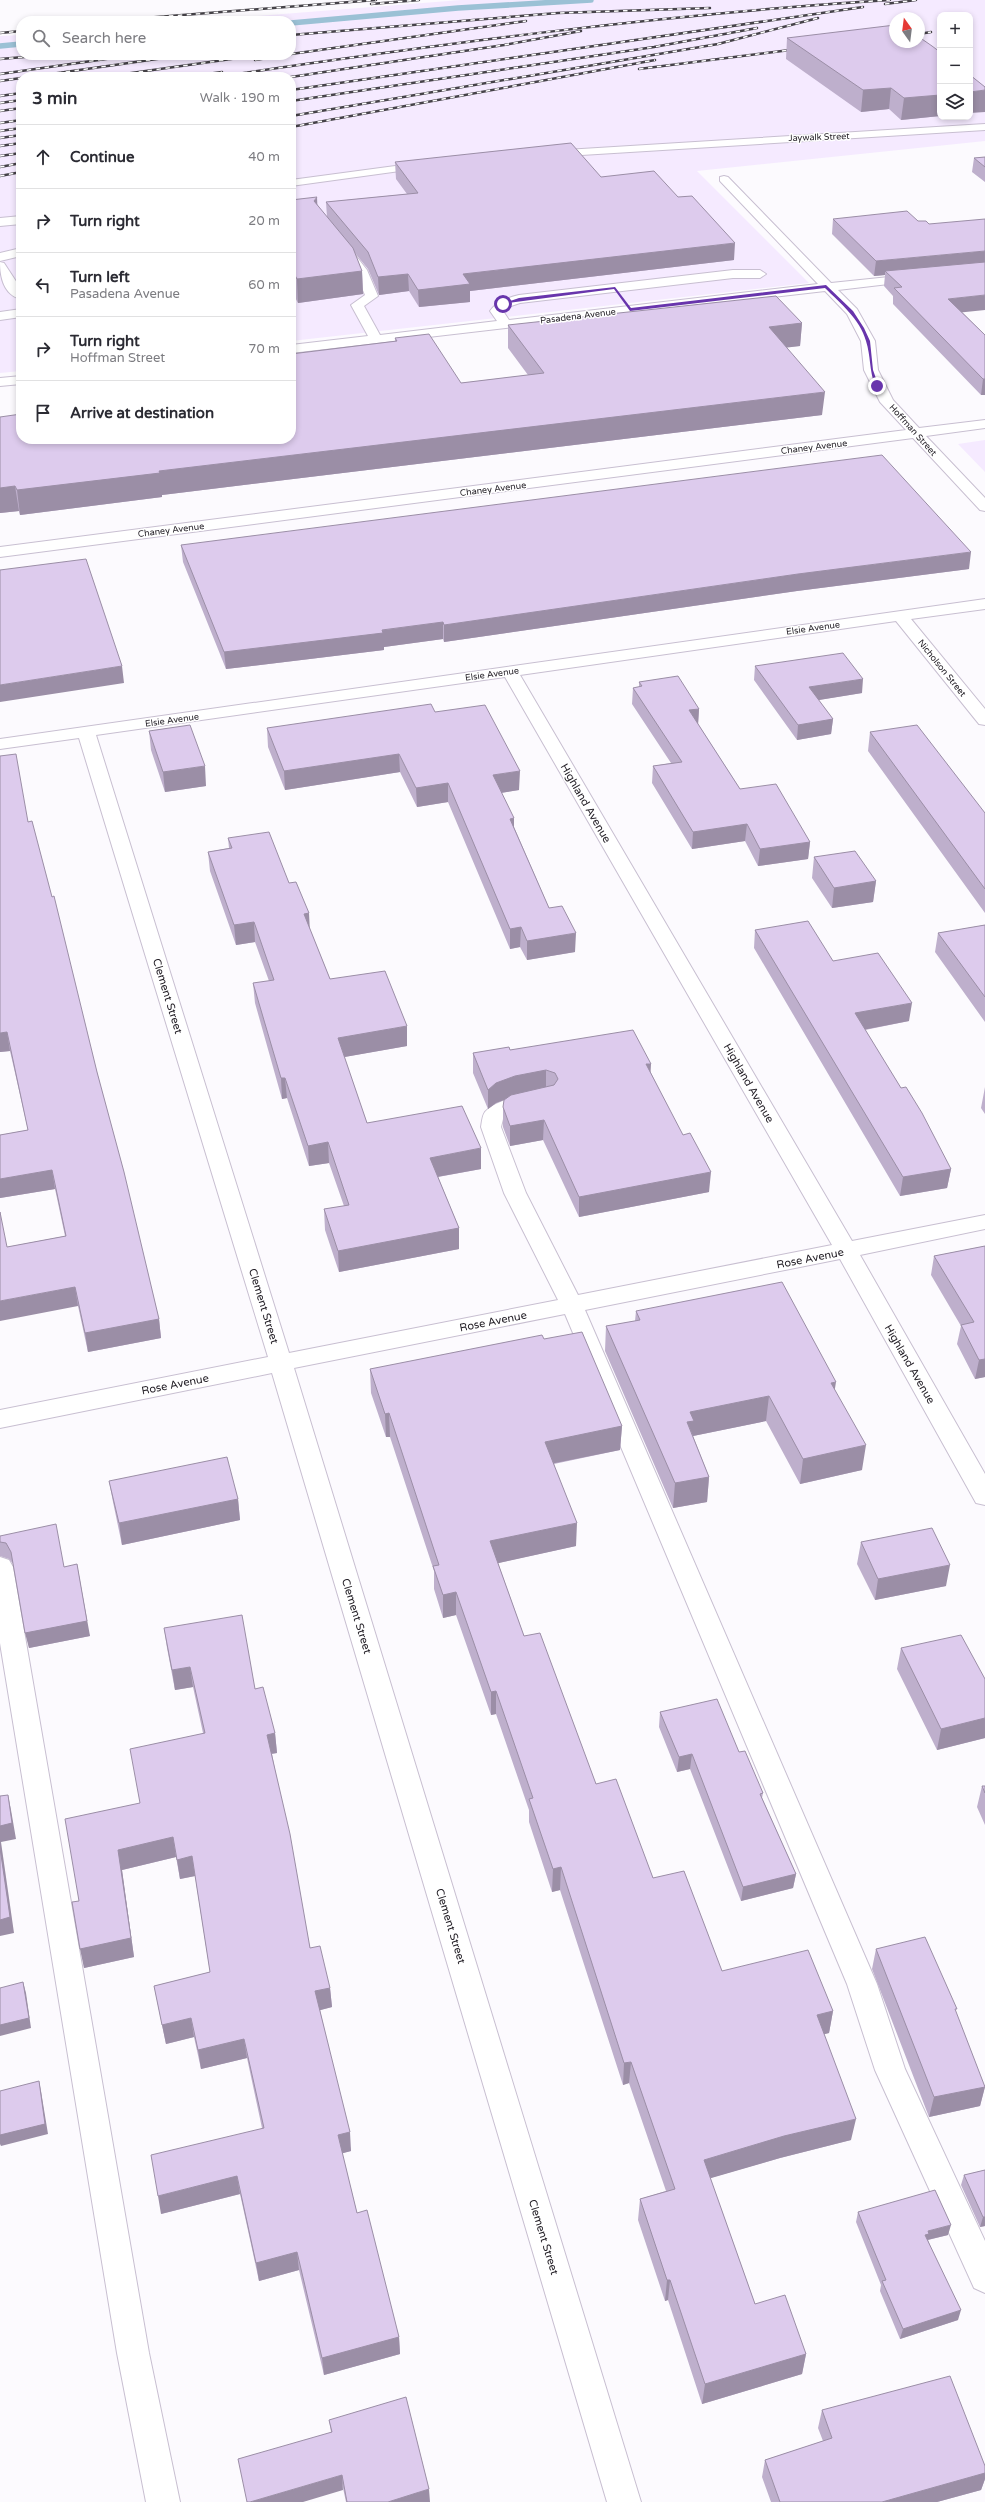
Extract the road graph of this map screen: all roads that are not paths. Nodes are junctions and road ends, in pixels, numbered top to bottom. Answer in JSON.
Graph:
{"nodes":[{"id":1,"x":985,"y":127,"type":"edge"},
{"id":2,"x":537,"y":155,"type":"edge"},
{"id":3,"x":436,"y":164,"type":"edge"},
{"id":4,"x":724,"y":179,"type":"dead end"},
{"id":5,"x":296,"y":182,"type":"edge"},
{"id":6,"x":16,"y":220,"type":"edge"},
{"id":7,"x":0,"y":222,"type":"edge"},
{"id":8,"x":336,"y":240,"type":"edge"},
{"id":9,"x":16,"y":253,"type":"edge"},
{"id":10,"x":0,"y":257,"type":"edge"},
{"id":11,"x":0,"y":266,"type":"edge"},
{"id":12,"x":760,"y":274,"type":"dead end"},
{"id":13,"x":928,"y":276,"type":"edge"},
{"id":14,"x":826,"y":286,"type":"junction"},
{"id":15,"x":615,"y":288,"type":"junction"},
{"id":16,"x":16,"y":291,"type":"edge"},
{"id":17,"x":630,"y":310,"type":"junction"},
{"id":18,"x":16,"y":313,"type":"edge"},
{"id":19,"x":0,"y":316,"type":"edge"},
{"id":20,"x":505,"y":324,"type":"junction"},
{"id":21,"x":376,"y":339,"type":"junction"},
{"id":22,"x":296,"y":348,"type":"edge"},
{"id":23,"x":16,"y":380,"type":"edge"},
{"id":24,"x":0,"y":381,"type":"edge"},
{"id":25,"x":985,"y":424,"type":"edge"},
{"id":26,"x":915,"y":434,"type":"junction"},
{"id":27,"x":985,"y":507,"type":"edge"},
{"id":28,"x":0,"y":552,"type":"edge"},
{"id":29,"x":985,"y":604,"type":"edge"},
{"id":30,"x":899,"y":615,"type":"junction"},
{"id":31,"x":510,"y":671,"type":"junction"},
{"id":32,"x":985,"y":720,"type":"edge"},
{"id":33,"x":86,"y":732,"type":"junction"},
{"id":34,"x":0,"y":744,"type":"edge"},
{"id":35,"x":546,"y":1098,"type":"edge"},
{"id":36,"x":985,"y":1222,"type":"edge"},
{"id":37,"x":846,"y":1250,"type":"junction"},
{"id":38,"x":572,"y":1305,"type":"junction"},
{"id":39,"x":281,"y":1363,"type":"junction"},
{"id":40,"x":0,"y":1419,"type":"edge"},
{"id":41,"x":985,"y":1496,"type":"edge"},
{"id":42,"x":0,"y":1567,"type":"edge"},
{"id":43,"x":985,"y":2277,"type":"edge"},
{"id":44,"x":163,"y":2502,"type":"edge"},
{"id":45,"x":624,"y":2502,"type":"edge"}],
"edges":[{"from":1,"to":2,"type":"street","name":"Jaywalk Street"},
{"from":3,"to":5,"type":"street"},
{"from":4,"to":14,"type":"street","name":"Hoffman Street"},
{"from":6,"to":7,"type":"street"},
{"from":8,"to":21,"type":"street"},
{"from":9,"to":10,"type":"street"},
{"from":11,"to":16,"type":"street"},
{"from":12,"to":15,"type":"street"},
{"from":13,"to":14,"type":"street","name":"Pasadena Avenue"},
{"from":14,"to":17,"type":"street","name":"Pasadena Avenue"},
{"from":14,"to":26,"type":"street","name":"Hoffman Street"},
{"from":15,"to":17,"type":"street"},
{"from":15,"to":20,"type":"street"},
{"from":17,"to":20,"type":"street","name":"Pasadena Avenue"},
{"from":18,"to":19,"type":"street"},
{"from":20,"to":21,"type":"street","name":"Pasadena Avenue"},
{"from":21,"to":22,"type":"street","name":"Pasadena Avenue"},
{"from":23,"to":24,"type":"street"},
{"from":25,"to":26,"type":"street","name":"Chaney Avenue"},
{"from":26,"to":27,"type":"street","name":"Hoffman Street"},
{"from":26,"to":28,"type":"street","name":"Chaney Avenue"},
{"from":29,"to":30,"type":"street","name":"Elsie Avenue"},
{"from":30,"to":31,"type":"street","name":"Elsie Avenue"},
{"from":30,"to":32,"type":"street","name":"Nicholson Street"},
{"from":31,"to":33,"type":"street","name":"Elsie Avenue"},
{"from":31,"to":37,"type":"street","name":"Highland Avenue"},
{"from":33,"to":34,"type":"street","name":"Elsie Avenue"},
{"from":33,"to":39,"type":"street","name":"Clement Street"},
{"from":35,"to":38,"type":"street"},
{"from":36,"to":37,"type":"street","name":"Rose Avenue"},
{"from":37,"to":38,"type":"street","name":"Rose Avenue"},
{"from":37,"to":41,"type":"street","name":"Highland Avenue"},
{"from":38,"to":39,"type":"street","name":"Rose Avenue"},
{"from":38,"to":43,"type":"street"},
{"from":39,"to":40,"type":"street","name":"Rose Avenue"},
{"from":39,"to":45,"type":"street","name":"Clement Street"},
{"from":42,"to":44,"type":"street"}]}
